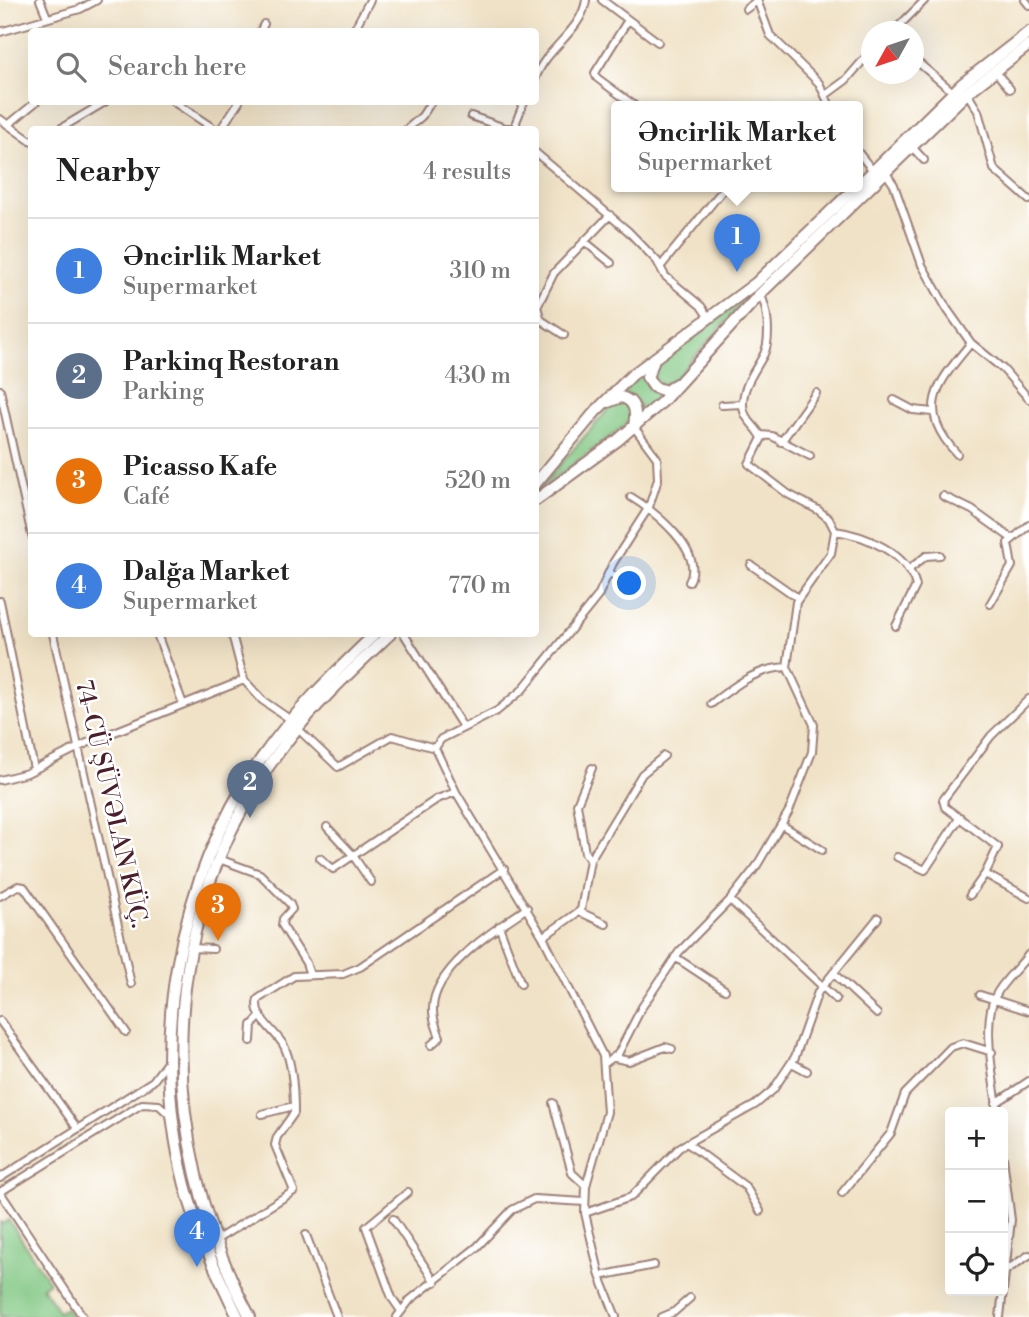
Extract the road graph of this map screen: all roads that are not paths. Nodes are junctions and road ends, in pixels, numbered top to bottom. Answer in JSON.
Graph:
{"nodes":[{"id":1,"x":40,"y":0,"type":"edge"},
{"id":2,"x":97,"y":0,"type":"edge"},
{"id":3,"x":370,"y":0,"type":"edge"},
{"id":4,"x":586,"y":0,"type":"edge"},
{"id":5,"x":602,"y":0,"type":"edge"},
{"id":6,"x":757,"y":0,"type":"edge"},
{"id":7,"x":925,"y":0,"type":"edge"},
{"id":8,"x":1025,"y":0,"type":"edge"},
{"id":9,"x":1029,"y":5,"type":"edge"},
{"id":10,"x":746,"y":9,"type":"dead end"},
{"id":11,"x":47,"y":17,"type":"junction"},
{"id":12,"x":628,"y":20,"type":"junction"},
{"id":13,"x":904,"y":21,"type":"edge"},
{"id":14,"x":264,"y":24,"type":"dead end"},
{"id":15,"x":262,"y":28,"type":"edge"},
{"id":16,"x":355,"y":28,"type":"dead end"},
{"id":17,"x":0,"y":32,"type":"edge"},
{"id":18,"x":1029,"y":32,"type":"edge"},
{"id":19,"x":658,"y":42,"type":"dead end"},
{"id":20,"x":1029,"y":44,"type":"edge"},
{"id":21,"x":861,"y":63,"type":"edge"},
{"id":22,"x":924,"y":67,"type":"edge"},
{"id":23,"x":539,"y":69,"type":"edge"},
{"id":24,"x":994,"y":69,"type":"junction"},
{"id":25,"x":1010,"y":89,"type":"dead end"},
{"id":26,"x":953,"y":92,"type":"junction"},
{"id":27,"x":967,"y":93,"type":"junction"},
{"id":28,"x":827,"y":94,"type":"junction"},
{"id":29,"x":628,"y":101,"type":"edge"},
{"id":30,"x":829,"y":101,"type":"edge"},
{"id":31,"x":31,"y":105,"type":"edge"},
{"id":32,"x":100,"y":105,"type":"edge"},
{"id":33,"x":179,"y":105,"type":"edge"},
{"id":34,"x":237,"y":105,"type":"edge"},
{"id":35,"x":429,"y":105,"type":"edge"},
{"id":36,"x":523,"y":105,"type":"edge"},
{"id":37,"x":471,"y":116,"type":"dead end"},
{"id":38,"x":3,"y":122,"type":"edge"},
{"id":39,"x":65,"y":126,"type":"edge"},
{"id":40,"x":212,"y":126,"type":"edge"},
{"id":41,"x":221,"y":126,"type":"edge"},
{"id":42,"x":411,"y":126,"type":"edge"},
{"id":43,"x":506,"y":126,"type":"edge"},
{"id":44,"x":518,"y":126,"type":"edge"},
{"id":45,"x":28,"y":139,"type":"edge"},
{"id":46,"x":912,"y":147,"type":"junction"},
{"id":47,"x":539,"y":156,"type":"edge"},
{"id":48,"x":863,"y":158,"type":"edge"},
{"id":49,"x":924,"y":160,"type":"dead end"},
{"id":50,"x":873,"y":171,"type":"junction"},
{"id":51,"x":886,"y":173,"type":"junction"},
{"id":52,"x":863,"y":180,"type":"edge"},
{"id":53,"x":721,"y":192,"type":"edge"},
{"id":54,"x":851,"y":192,"type":"edge"},
{"id":55,"x":1029,"y":200,"type":"edge"},
{"id":56,"x":610,"y":215,"type":"junction"},
{"id":57,"x":584,"y":241,"type":"junction"},
{"id":58,"x":611,"y":263,"type":"dead end"},
{"id":59,"x":661,"y":266,"type":"junction"},
{"id":60,"x":760,"y":294,"type":"junction"},
{"id":61,"x":539,"y":303,"type":"edge"},
{"id":62,"x":539,"y":314,"type":"edge"},
{"id":63,"x":709,"y":318,"type":"junction"},
{"id":64,"x":564,"y":335,"type":"dead end"},
{"id":65,"x":676,"y":342,"type":"junction"},
{"id":66,"x":971,"y":343,"type":"junction"},
{"id":67,"x":696,"y":367,"type":"junction"},
{"id":68,"x":1029,"y":383,"type":"edge"},
{"id":69,"x":0,"y":390,"type":"edge"},
{"id":70,"x":1021,"y":390,"type":"junction"},
{"id":71,"x":816,"y":393,"type":"dead end"},
{"id":72,"x":1029,"y":399,"type":"edge"},
{"id":73,"x":894,"y":400,"type":"dead end"},
{"id":74,"x":742,"y":404,"type":"junction"},
{"id":75,"x":722,"y":405,"type":"dead end"},
{"id":76,"x":595,"y":412,"type":"junction"},
{"id":77,"x":933,"y":412,"type":"junction"},
{"id":78,"x":634,"y":427,"type":"junction"},
{"id":79,"x":761,"y":435,"type":"junction"},
{"id":80,"x":781,"y":442,"type":"junction"},
{"id":81,"x":957,"y":454,"type":"dead end"},
{"id":82,"x":810,"y":456,"type":"dead end"},
{"id":83,"x":539,"y":479,"type":"edge"},
{"id":84,"x":631,"y":496,"type":"dead end"},
{"id":85,"x":943,"y":496,"type":"dead end"},
{"id":86,"x":539,"y":498,"type":"edge"},
{"id":87,"x":649,"y":507,"type":"junction"},
{"id":88,"x":28,"y":518,"type":"edge"},
{"id":89,"x":1029,"y":525,"type":"edge"},
{"id":90,"x":835,"y":531,"type":"junction"},
{"id":91,"x":1011,"y":538,"type":"junction"},
{"id":92,"x":940,"y":555,"type":"dead end"},
{"id":93,"x":751,"y":565,"type":"dead end"},
{"id":94,"x":908,"y":570,"type":"junction"},
{"id":95,"x":609,"y":573,"type":"junction"},
{"id":96,"x":624,"y":580,"type":"dead end"},
{"id":97,"x":689,"y":582,"type":"dead end"},
{"id":98,"x":798,"y":598,"type":"junction"},
{"id":99,"x":0,"y":601,"type":"edge"},
{"id":100,"x":990,"y":604,"type":"dead end"},
{"id":101,"x":896,"y":626,"type":"dead end"},
{"id":102,"x":54,"y":637,"type":"edge"},
{"id":103,"x":158,"y":637,"type":"edge"},
{"id":104,"x":233,"y":637,"type":"edge"},
{"id":105,"x":372,"y":637,"type":"edge"},
{"id":106,"x":387,"y":637,"type":"edge"},
{"id":107,"x":406,"y":637,"type":"edge"},
{"id":108,"x":787,"y":667,"type":"junction"},
{"id":109,"x":244,"y":680,"type":"junction"},
{"id":110,"x":1029,"y":699,"type":"edge"},
{"id":111,"x":183,"y":704,"type":"junction"},
{"id":112,"x":711,"y":704,"type":"dead end"},
{"id":113,"x":294,"y":724,"type":"junction"},
{"id":114,"x":463,"y":727,"type":"junction"},
{"id":115,"x":78,"y":748,"type":"junction"},
{"id":116,"x":435,"y":748,"type":"junction"},
{"id":117,"x":664,"y":756,"type":"dead end"},
{"id":118,"x":592,"y":768,"type":"dead end"},
{"id":119,"x":34,"y":769,"type":"junction"},
{"id":120,"x":0,"y":780,"type":"edge"},
{"id":121,"x":456,"y":792,"type":"junction"},
{"id":122,"x":960,"y":817,"type":"junction"},
{"id":123,"x":782,"y":825,"type":"junction"},
{"id":124,"x":327,"y":827,"type":"dead end"},
{"id":125,"x":822,"y":850,"type":"dead end"},
{"id":126,"x":352,"y":854,"type":"junction"},
{"id":127,"x":897,"y":857,"type":"dead end"},
{"id":128,"x":320,"y":858,"type":"dead end"},
{"id":129,"x":219,"y":859,"type":"junction"},
{"id":130,"x":590,"y":860,"type":"junction"},
{"id":131,"x":503,"y":869,"type":"junction"},
{"id":132,"x":985,"y":874,"type":"junction"},
{"id":133,"x":371,"y":882,"type":"dead end"},
{"id":134,"x":970,"y":895,"type":"dead end"},
{"id":135,"x":0,"y":896,"type":"edge"},
{"id":136,"x":1029,"y":898,"type":"edge"},
{"id":137,"x":730,"y":900,"type":"junction"},
{"id":138,"x":527,"y":908,"type":"junction"},
{"id":139,"x":580,"y":912,"type":"junction"},
{"id":140,"x":878,"y":918,"type":"dead end"},
{"id":141,"x":606,"y":924,"type":"dead end"},
{"id":142,"x":499,"y":926,"type":"junction"},
{"id":143,"x":543,"y":937,"type":"junction"},
{"id":144,"x":192,"y":948,"type":"junction"},
{"id":145,"x":213,"y":949,"type":"dead end"},
{"id":146,"x":1029,"y":954,"type":"edge"},
{"id":147,"x":675,"y":957,"type":"junction"},
{"id":148,"x":833,"y":973,"type":"junction"},
{"id":149,"x":310,"y":975,"type":"junction"},
{"id":150,"x":131,"y":984,"type":"dead end"},
{"id":151,"x":521,"y":984,"type":"dead end"},
{"id":152,"x":822,"y":986,"type":"junction"},
{"id":153,"x":725,"y":990,"type":"dead end"},
{"id":154,"x":980,"y":995,"type":"dead end"},
{"id":155,"x":836,"y":999,"type":"dead end"},
{"id":156,"x":993,"y":1000,"type":"junction"},
{"id":157,"x":1029,"y":1011,"type":"edge"},
{"id":158,"x":877,"y":1014,"type":"dead end"},
{"id":159,"x":261,"y":1016,"type":"junction"},
{"id":160,"x":0,"y":1020,"type":"edge"},
{"id":161,"x":126,"y":1032,"type":"dead end"},
{"id":162,"x":251,"y":1041,"type":"dead end"},
{"id":163,"x":431,"y":1045,"type":"dead end"},
{"id":164,"x":672,"y":1049,"type":"dead end"},
{"id":165,"x":992,"y":1052,"type":"junction"},
{"id":166,"x":169,"y":1056,"type":"junction"},
{"id":167,"x":615,"y":1058,"type":"junction"},
{"id":168,"x":605,"y":1063,"type":"junction"},
{"id":169,"x":792,"y":1063,"type":"junction"},
{"id":170,"x":807,"y":1071,"type":"dead end"},
{"id":171,"x":1029,"y":1081,"type":"edge"},
{"id":172,"x":553,"y":1102,"type":"dead end"},
{"id":173,"x":996,"y":1103,"type":"junction"},
{"id":174,"x":294,"y":1106,"type":"junction"},
{"id":175,"x":997,"y":1107,"type":"edge"},
{"id":176,"x":262,"y":1114,"type":"dead end"},
{"id":177,"x":173,"y":1119,"type":"junction"},
{"id":178,"x":77,"y":1128,"type":"junction"},
{"id":179,"x":687,"y":1143,"type":"junction"},
{"id":180,"x":1005,"y":1170,"type":"edge"},
{"id":181,"x":0,"y":1178,"type":"edge"},
{"id":182,"x":586,"y":1186,"type":"junction"},
{"id":183,"x":0,"y":1192,"type":"edge"},
{"id":184,"x":408,"y":1192,"type":"dead end"},
{"id":185,"x":842,"y":1193,"type":"dead end"},
{"id":186,"x":585,"y":1202,"type":"junction"},
{"id":187,"x":760,"y":1211,"type":"dead end"},
{"id":188,"x":585,"y":1213,"type":"junction"},
{"id":189,"x":393,"y":1219,"type":"dead end"},
{"id":190,"x":306,"y":1235,"type":"dead end"},
{"id":191,"x":215,"y":1241,"type":"junction"},
{"id":192,"x":1008,"y":1246,"type":"edge"},
{"id":193,"x":1029,"y":1255,"type":"edge"},
{"id":194,"x":654,"y":1265,"type":"dead end"},
{"id":195,"x":1008,"y":1270,"type":"edge"},
{"id":196,"x":600,"y":1276,"type":"junction"},
{"id":197,"x":435,"y":1282,"type":"junction"},
{"id":198,"x":1002,"y":1296,"type":"edge"},
{"id":199,"x":690,"y":1298,"type":"dead end"},
{"id":200,"x":399,"y":1314,"type":"edge"},
{"id":201,"x":83,"y":1317,"type":"edge"},
{"id":202,"x":238,"y":1317,"type":"edge"},
{"id":203,"x":250,"y":1317,"type":"edge"},
{"id":204,"x":337,"y":1317,"type":"edge"},
{"id":205,"x":616,"y":1317,"type":"edge"},
{"id":206,"x":662,"y":1317,"type":"edge"},
{"id":207,"x":1000,"y":1317,"type":"edge"}],
"edges":[{"from":1,"to":11,"type":"street"},
{"from":2,"to":11,"type":"street"},
{"from":3,"to":16,"type":"street"},
{"from":4,"to":23,"type":"street"},
{"from":5,"to":12,"type":"street"},
{"from":6,"to":10,"type":"street"},
{"from":6,"to":28,"type":"street"},
{"from":7,"to":13,"type":"street"},
{"from":8,"to":9,"type":"street"},
{"from":11,"to":17,"type":"street"},
{"from":12,"to":19,"type":"street"},
{"from":12,"to":29,"type":"street"},
{"from":14,"to":15,"type":"street"},
{"from":18,"to":26,"type":"main road"},
{"from":20,"to":24,"type":"main road"},
{"from":21,"to":28,"type":"street"},
{"from":22,"to":26,"type":"street"},
{"from":24,"to":25,"type":"street"},
{"from":24,"to":27,"type":"main road"},
{"from":26,"to":50,"type":"main road"},
{"from":27,"to":46,"type":"main road"},
{"from":27,"to":55,"type":"street"},
{"from":28,"to":30,"type":"street"},
{"from":31,"to":38,"type":"street"},
{"from":32,"to":39,"type":"street"},
{"from":33,"to":40,"type":"street"},
{"from":34,"to":41,"type":"street"},
{"from":35,"to":42,"type":"street"},
{"from":36,"to":44,"type":"street"},
{"from":37,"to":43,"type":"street"},
{"from":38,"to":45,"type":"street"},
{"from":46,"to":49,"type":"street"},
{"from":46,"to":51,"type":"main road"},
{"from":47,"to":56,"type":"street"},
{"from":48,"to":50,"type":"street"},
{"from":50,"to":52,"type":"main road"},
{"from":51,"to":60,"type":"main road"},
{"from":51,"to":66,"type":"street"},
{"from":53,"to":59,"type":"street"},
{"from":54,"to":63,"type":"main road"},
{"from":56,"to":57,"type":"street"},
{"from":56,"to":59,"type":"street"},
{"from":57,"to":58,"type":"street"},
{"from":57,"to":61,"type":"street"},
{"from":59,"to":63,"type":"street"},
{"from":60,"to":67,"type":"main road"},
{"from":60,"to":74,"type":"street"},
{"from":62,"to":64,"type":"street"},
{"from":63,"to":65,"type":"main road"},
{"from":65,"to":67,"type":"main road"},
{"from":65,"to":76,"type":"main road"},
{"from":66,"to":70,"type":"street"},
{"from":66,"to":77,"type":"street"},
{"from":67,"to":78,"type":"main road"},
{"from":68,"to":70,"type":"street"},
{"from":69,"to":88,"type":"street"},
{"from":70,"to":72,"type":"street"},
{"from":71,"to":80,"type":"street"},
{"from":73,"to":77,"type":"street"},
{"from":74,"to":75,"type":"street"},
{"from":74,"to":79,"type":"street"},
{"from":76,"to":78,"type":"main road"},
{"from":76,"to":83,"type":"main road"},
{"from":77,"to":81,"type":"street"},
{"from":78,"to":86,"type":"main road"},
{"from":78,"to":87,"type":"street"},
{"from":79,"to":80,"type":"street"},
{"from":79,"to":90,"type":"street"},
{"from":80,"to":82,"type":"street"},
{"from":84,"to":87,"type":"street"},
{"from":85,"to":91,"type":"street"},
{"from":87,"to":95,"type":"street"},
{"from":87,"to":97,"type":"street"},
{"from":89,"to":91,"type":"street"},
{"from":90,"to":94,"type":"street"},
{"from":90,"to":98,"type":"street"},
{"from":91,"to":100,"type":"street"},
{"from":92,"to":94,"type":"street"},
{"from":93,"to":98,"type":"street"},
{"from":94,"to":101,"type":"street"},
{"from":95,"to":96,"type":"street"},
{"from":95,"to":114,"type":"street"},
{"from":98,"to":108,"type":"street"},
{"from":99,"to":119,"type":"street"},
{"from":102,"to":115,"type":"street","name":"74-CÜ ŞÜVƏLAN KÜÇ."},
{"from":103,"to":111,"type":"street"},
{"from":104,"to":109,"type":"street"},
{"from":105,"to":113,"type":"main road"},
{"from":106,"to":113,"type":"main road"},
{"from":107,"to":114,"type":"street"},
{"from":108,"to":112,"type":"street"},
{"from":108,"to":123,"type":"street"},
{"from":109,"to":111,"type":"street"},
{"from":109,"to":113,"type":"street"},
{"from":110,"to":122,"type":"street"},
{"from":111,"to":115,"type":"street"},
{"from":113,"to":116,"type":"street"},
{"from":113,"to":129,"type":"main road"},
{"from":113,"to":166,"type":"main road"},
{"from":114,"to":116,"type":"street"},
{"from":115,"to":119,"type":"street"},
{"from":115,"to":150,"type":"street","name":"74-CÜ ŞÜVƏLAN KÜÇ."},
{"from":116,"to":121,"type":"street"},
{"from":117,"to":130,"type":"street"},
{"from":118,"to":130,"type":"street"},
{"from":119,"to":120,"type":"street"},
{"from":121,"to":126,"type":"street"},
{"from":121,"to":131,"type":"street"},
{"from":122,"to":127,"type":"street"},
{"from":122,"to":132,"type":"street"},
{"from":123,"to":125,"type":"street"},
{"from":123,"to":137,"type":"street"},
{"from":124,"to":126,"type":"street"},
{"from":126,"to":128,"type":"street"},
{"from":126,"to":133,"type":"street"},
{"from":129,"to":144,"type":"main road"},
{"from":129,"to":149,"type":"street"},
{"from":130,"to":139,"type":"street"},
{"from":131,"to":138,"type":"street"},
{"from":131,"to":149,"type":"street"},
{"from":132,"to":134,"type":"street"},
{"from":132,"to":136,"type":"street"},
{"from":135,"to":161,"type":"street"},
{"from":137,"to":147,"type":"street"},
{"from":137,"to":152,"type":"street"},
{"from":138,"to":142,"type":"street"},
{"from":138,"to":143,"type":"street"},
{"from":139,"to":141,"type":"street"},
{"from":139,"to":143,"type":"street"},
{"from":140,"to":148,"type":"street"},
{"from":142,"to":151,"type":"street"},
{"from":142,"to":163,"type":"street"},
{"from":143,"to":168,"type":"street"},
{"from":144,"to":145,"type":"street"},
{"from":144,"to":191,"type":"main road"},
{"from":146,"to":156,"type":"street"},
{"from":147,"to":153,"type":"street"},
{"from":147,"to":167,"type":"street"},
{"from":148,"to":152,"type":"street"},
{"from":148,"to":158,"type":"street"},
{"from":149,"to":159,"type":"street"},
{"from":152,"to":155,"type":"street"},
{"from":152,"to":169,"type":"street"},
{"from":154,"to":156,"type":"street"},
{"from":156,"to":157,"type":"street"},
{"from":156,"to":165,"type":"street"},
{"from":159,"to":162,"type":"street"},
{"from":159,"to":174,"type":"street"},
{"from":160,"to":178,"type":"street"},
{"from":164,"to":167,"type":"street"},
{"from":165,"to":173,"type":"street"},
{"from":165,"to":185,"type":"street"},
{"from":166,"to":177,"type":"main road"},
{"from":166,"to":178,"type":"street"},
{"from":167,"to":168,"type":"street"},
{"from":168,"to":182,"type":"street"},
{"from":169,"to":170,"type":"street"},
{"from":169,"to":179,"type":"street"},
{"from":171,"to":173,"type":"street"},
{"from":172,"to":182,"type":"street"},
{"from":173,"to":175,"type":"street"},
{"from":174,"to":176,"type":"street"},
{"from":174,"to":191,"type":"street"},
{"from":177,"to":183,"type":"street"},
{"from":177,"to":202,"type":"main road"},
{"from":178,"to":181,"type":"street"},
{"from":179,"to":187,"type":"street"},
{"from":179,"to":188,"type":"street"},
{"from":180,"to":192,"type":"street"},
{"from":182,"to":186,"type":"street"},
{"from":183,"to":201,"type":"street"},
{"from":184,"to":200,"type":"street"},
{"from":186,"to":188,"type":"street"},
{"from":186,"to":197,"type":"street"},
{"from":188,"to":196,"type":"street"},
{"from":189,"to":197,"type":"street"},
{"from":190,"to":204,"type":"street"},
{"from":191,"to":203,"type":"main road"},
{"from":193,"to":195,"type":"street"},
{"from":194,"to":196,"type":"street"},
{"from":196,"to":205,"type":"street"},
{"from":197,"to":200,"type":"street"},
{"from":198,"to":207,"type":"street"},
{"from":199,"to":206,"type":"street"}]}
